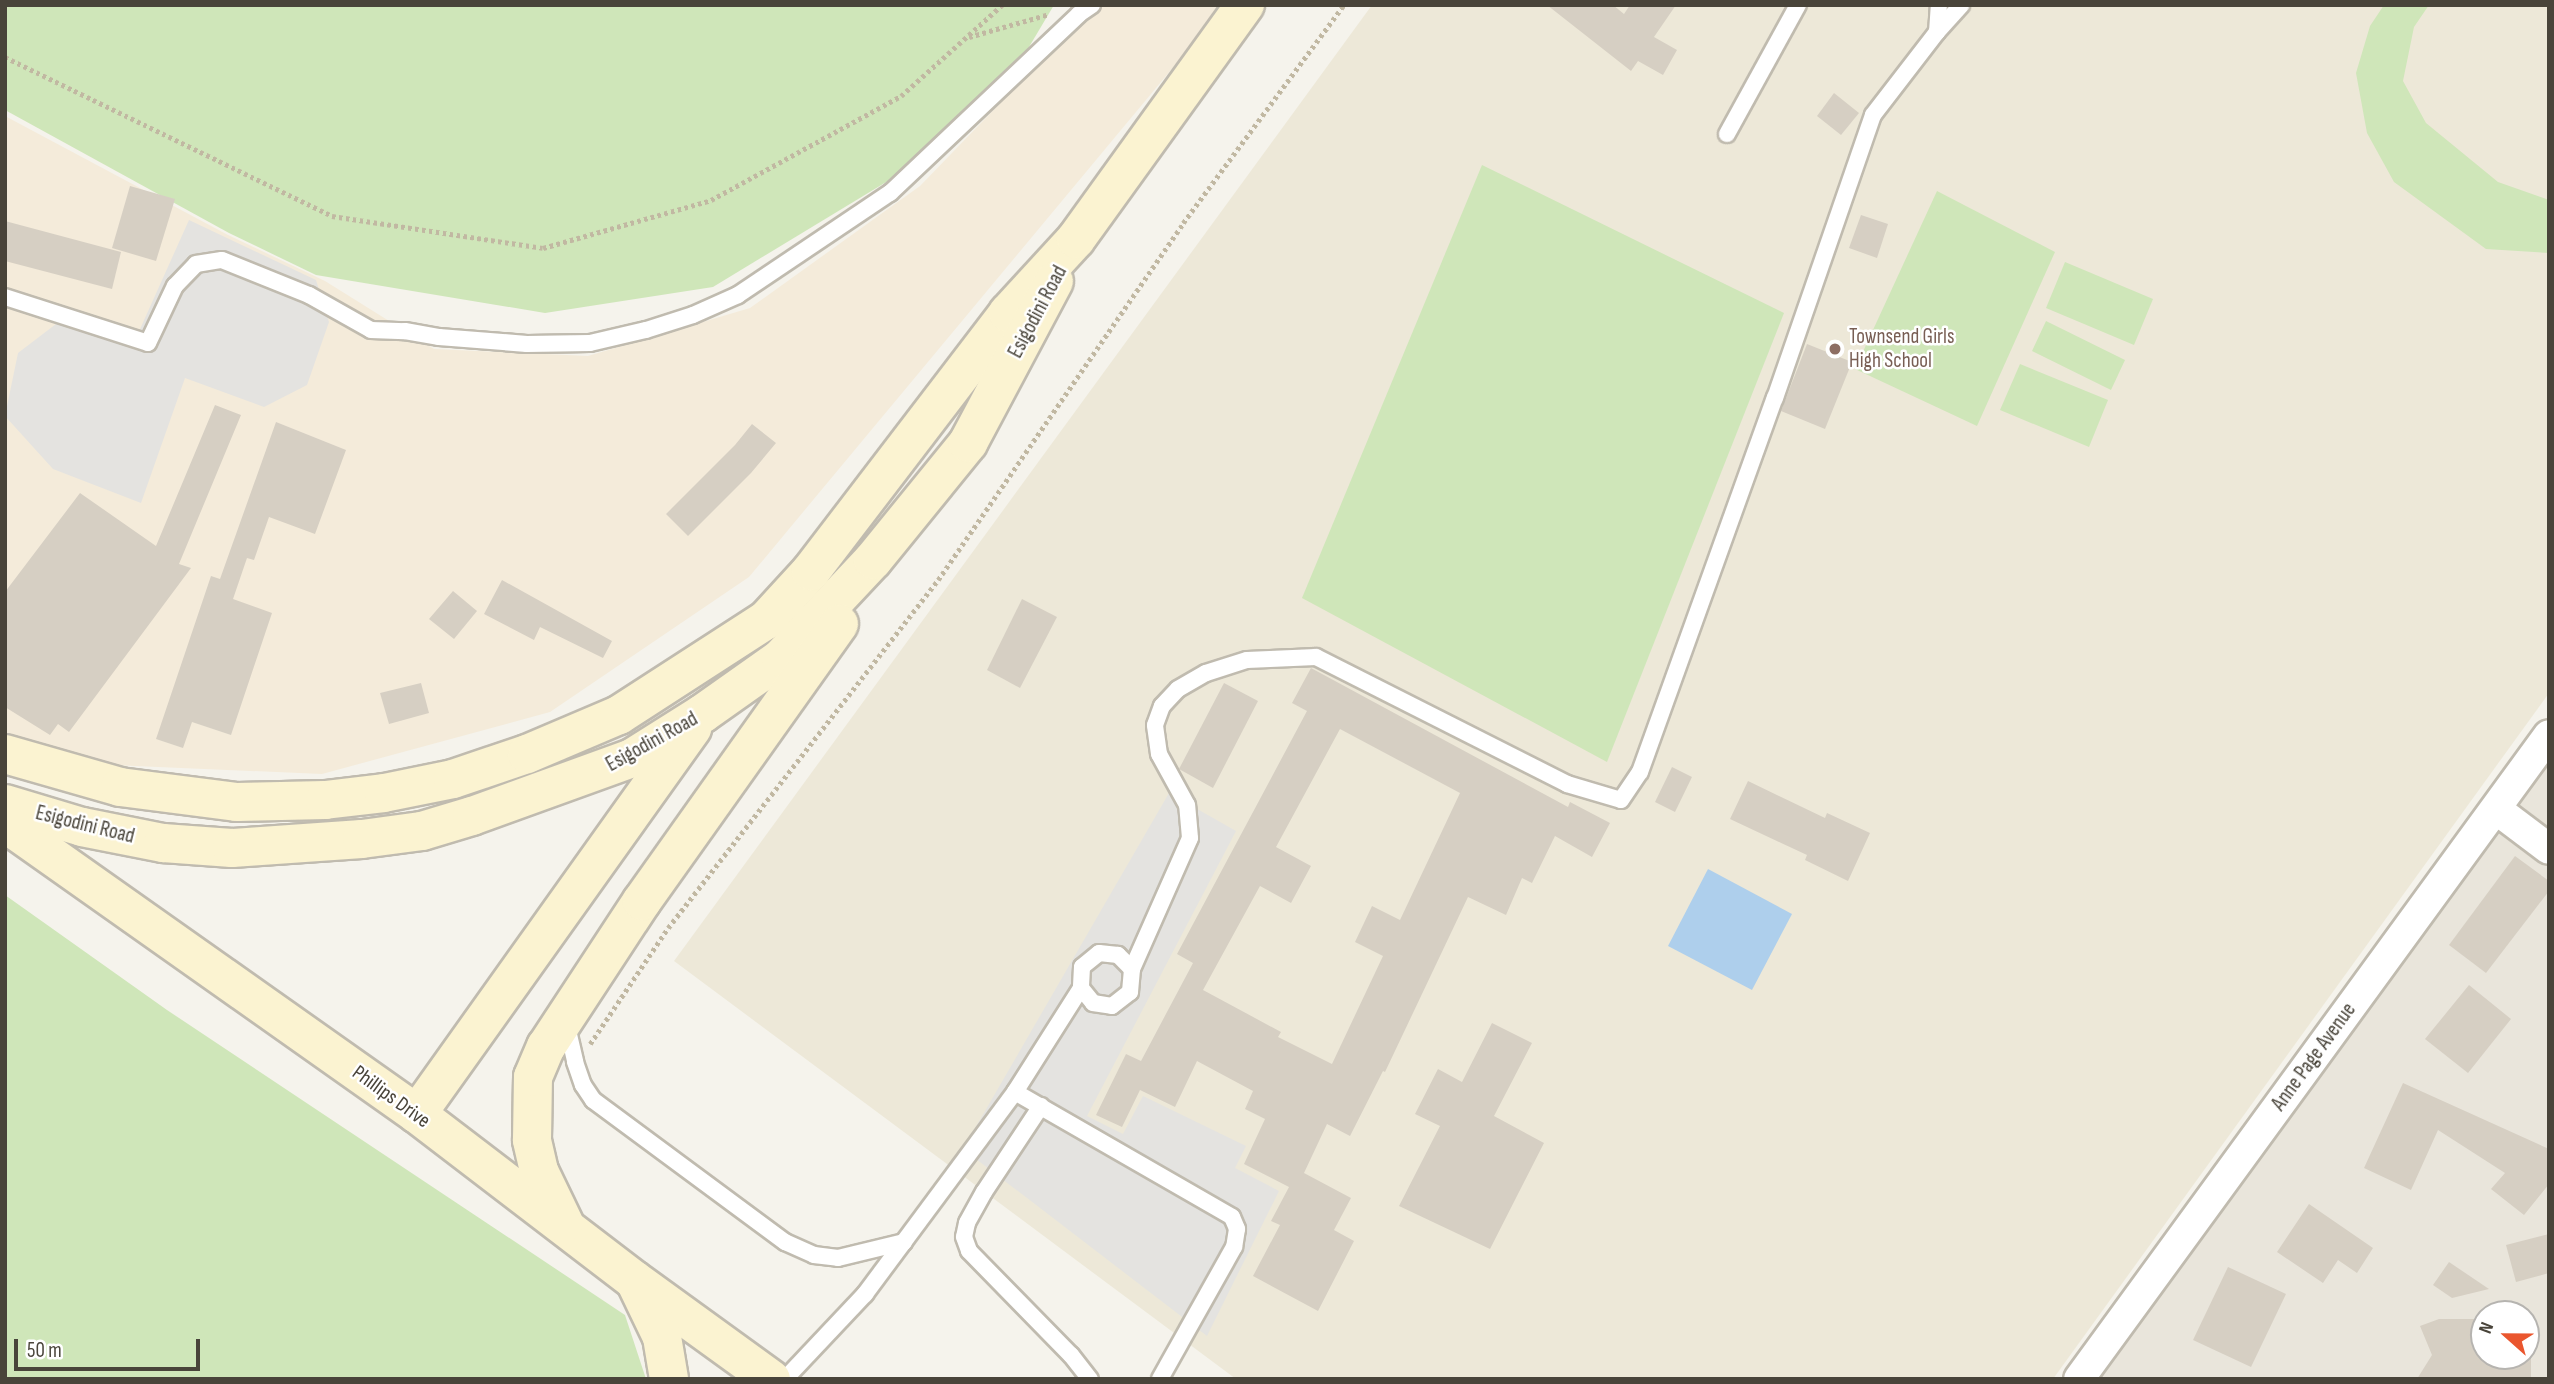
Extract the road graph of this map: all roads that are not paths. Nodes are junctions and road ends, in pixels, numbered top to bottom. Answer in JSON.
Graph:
{"nodes":[{"id":1,"x":1092,"y":5,"type":"edge"},
{"id":2,"x":1245,"y":5,"type":"edge"},
{"id":3,"x":1798,"y":5,"type":"edge"},
{"id":4,"x":1939,"y":5,"type":"edge"},
{"id":5,"x":1961,"y":5,"type":"edge"},
{"id":6,"x":1937,"y":32,"type":"junction"},
{"id":7,"x":1727,"y":134,"type":"dead end"},
{"id":8,"x":1076,"y":239,"type":"junction"},
{"id":9,"x":5,"y":297,"type":"edge"},
{"id":10,"x":968,"y":443,"type":"junction"},
{"id":11,"x":766,"y":620,"type":"junction"},
{"id":12,"x":702,"y":714,"type":"junction"},
{"id":13,"x":2549,"y":735,"type":"edge"},
{"id":14,"x":5,"y":754,"type":"edge"},
{"id":15,"x":5,"y":804,"type":"edge"},
{"id":16,"x":2496,"y":809,"type":"junction"},
{"id":17,"x":5,"y":823,"type":"edge"},
{"id":18,"x":2549,"y":849,"type":"edge"},
{"id":19,"x":1132,"y":969,"type":"junction"},
{"id":20,"x":1081,"y":988,"type":"junction"},
{"id":21,"x":566,"y":1016,"type":"junction"},
{"id":22,"x":1015,"y":1092,"type":"junction"},
{"id":23,"x":1041,"y":1106,"type":"junction"},
{"id":24,"x":416,"y":1114,"type":"junction"},
{"id":25,"x":566,"y":1227,"type":"junction"},
{"id":26,"x":904,"y":1242,"type":"junction"},
{"id":27,"x":634,"y":1280,"type":"junction"},
{"id":28,"x":669,"y":1379,"type":"edge"},
{"id":29,"x":771,"y":1379,"type":"edge"},
{"id":30,"x":785,"y":1379,"type":"edge"},
{"id":31,"x":1090,"y":1379,"type":"edge"},
{"id":32,"x":1160,"y":1379,"type":"edge"},
{"id":33,"x":2078,"y":1379,"type":"edge"}],
"edges":[{"from":1,"to":9,"type":"lane"},
{"from":2,"to":8,"type":"main road","name":"Esigodini Road"},
{"from":3,"to":7,"type":"lane"},
{"from":4,"to":6,"type":"lane"},
{"from":5,"to":6,"type":"lane"},
{"from":6,"to":19,"type":"lane"},
{"from":8,"to":10,"type":"main road","name":"Esigodini Road"},
{"from":8,"to":11,"type":"main road","name":"Esigodini Road"},
{"from":10,"to":12,"type":"main road","name":"Esigodini Road"},
{"from":10,"to":21,"type":"main road"},
{"from":11,"to":12,"type":"main road"},
{"from":11,"to":14,"type":"main road","name":"Esigodini Road"},
{"from":12,"to":15,"type":"main road","name":"Esigodini Road"},
{"from":12,"to":24,"type":"main road"},
{"from":13,"to":16,"type":"street","name":"Anne Page Avenue"},
{"from":16,"to":18,"type":"street"},
{"from":16,"to":33,"type":"street","name":"Anne Page Avenue"},
{"from":17,"to":24,"type":"main road","name":"Phillips Drive"},
{"from":19,"to":20,"type":"lane"},
{"from":19,"to":20,"type":"lane"},
{"from":20,"to":22,"type":"lane"},
{"from":21,"to":25,"type":"main road"},
{"from":21,"to":26,"type":"lane"},
{"from":22,"to":23,"type":"lane"},
{"from":22,"to":26,"type":"lane"},
{"from":23,"to":31,"type":"lane"},
{"from":23,"to":32,"type":"lane"},
{"from":24,"to":25,"type":"main road","name":"Phillips Drive"},
{"from":25,"to":27,"type":"main road","name":"Phillips Drive"},
{"from":26,"to":30,"type":"lane"},
{"from":27,"to":28,"type":"main road"},
{"from":27,"to":29,"type":"main road","name":"Phillips Drive"}]}
